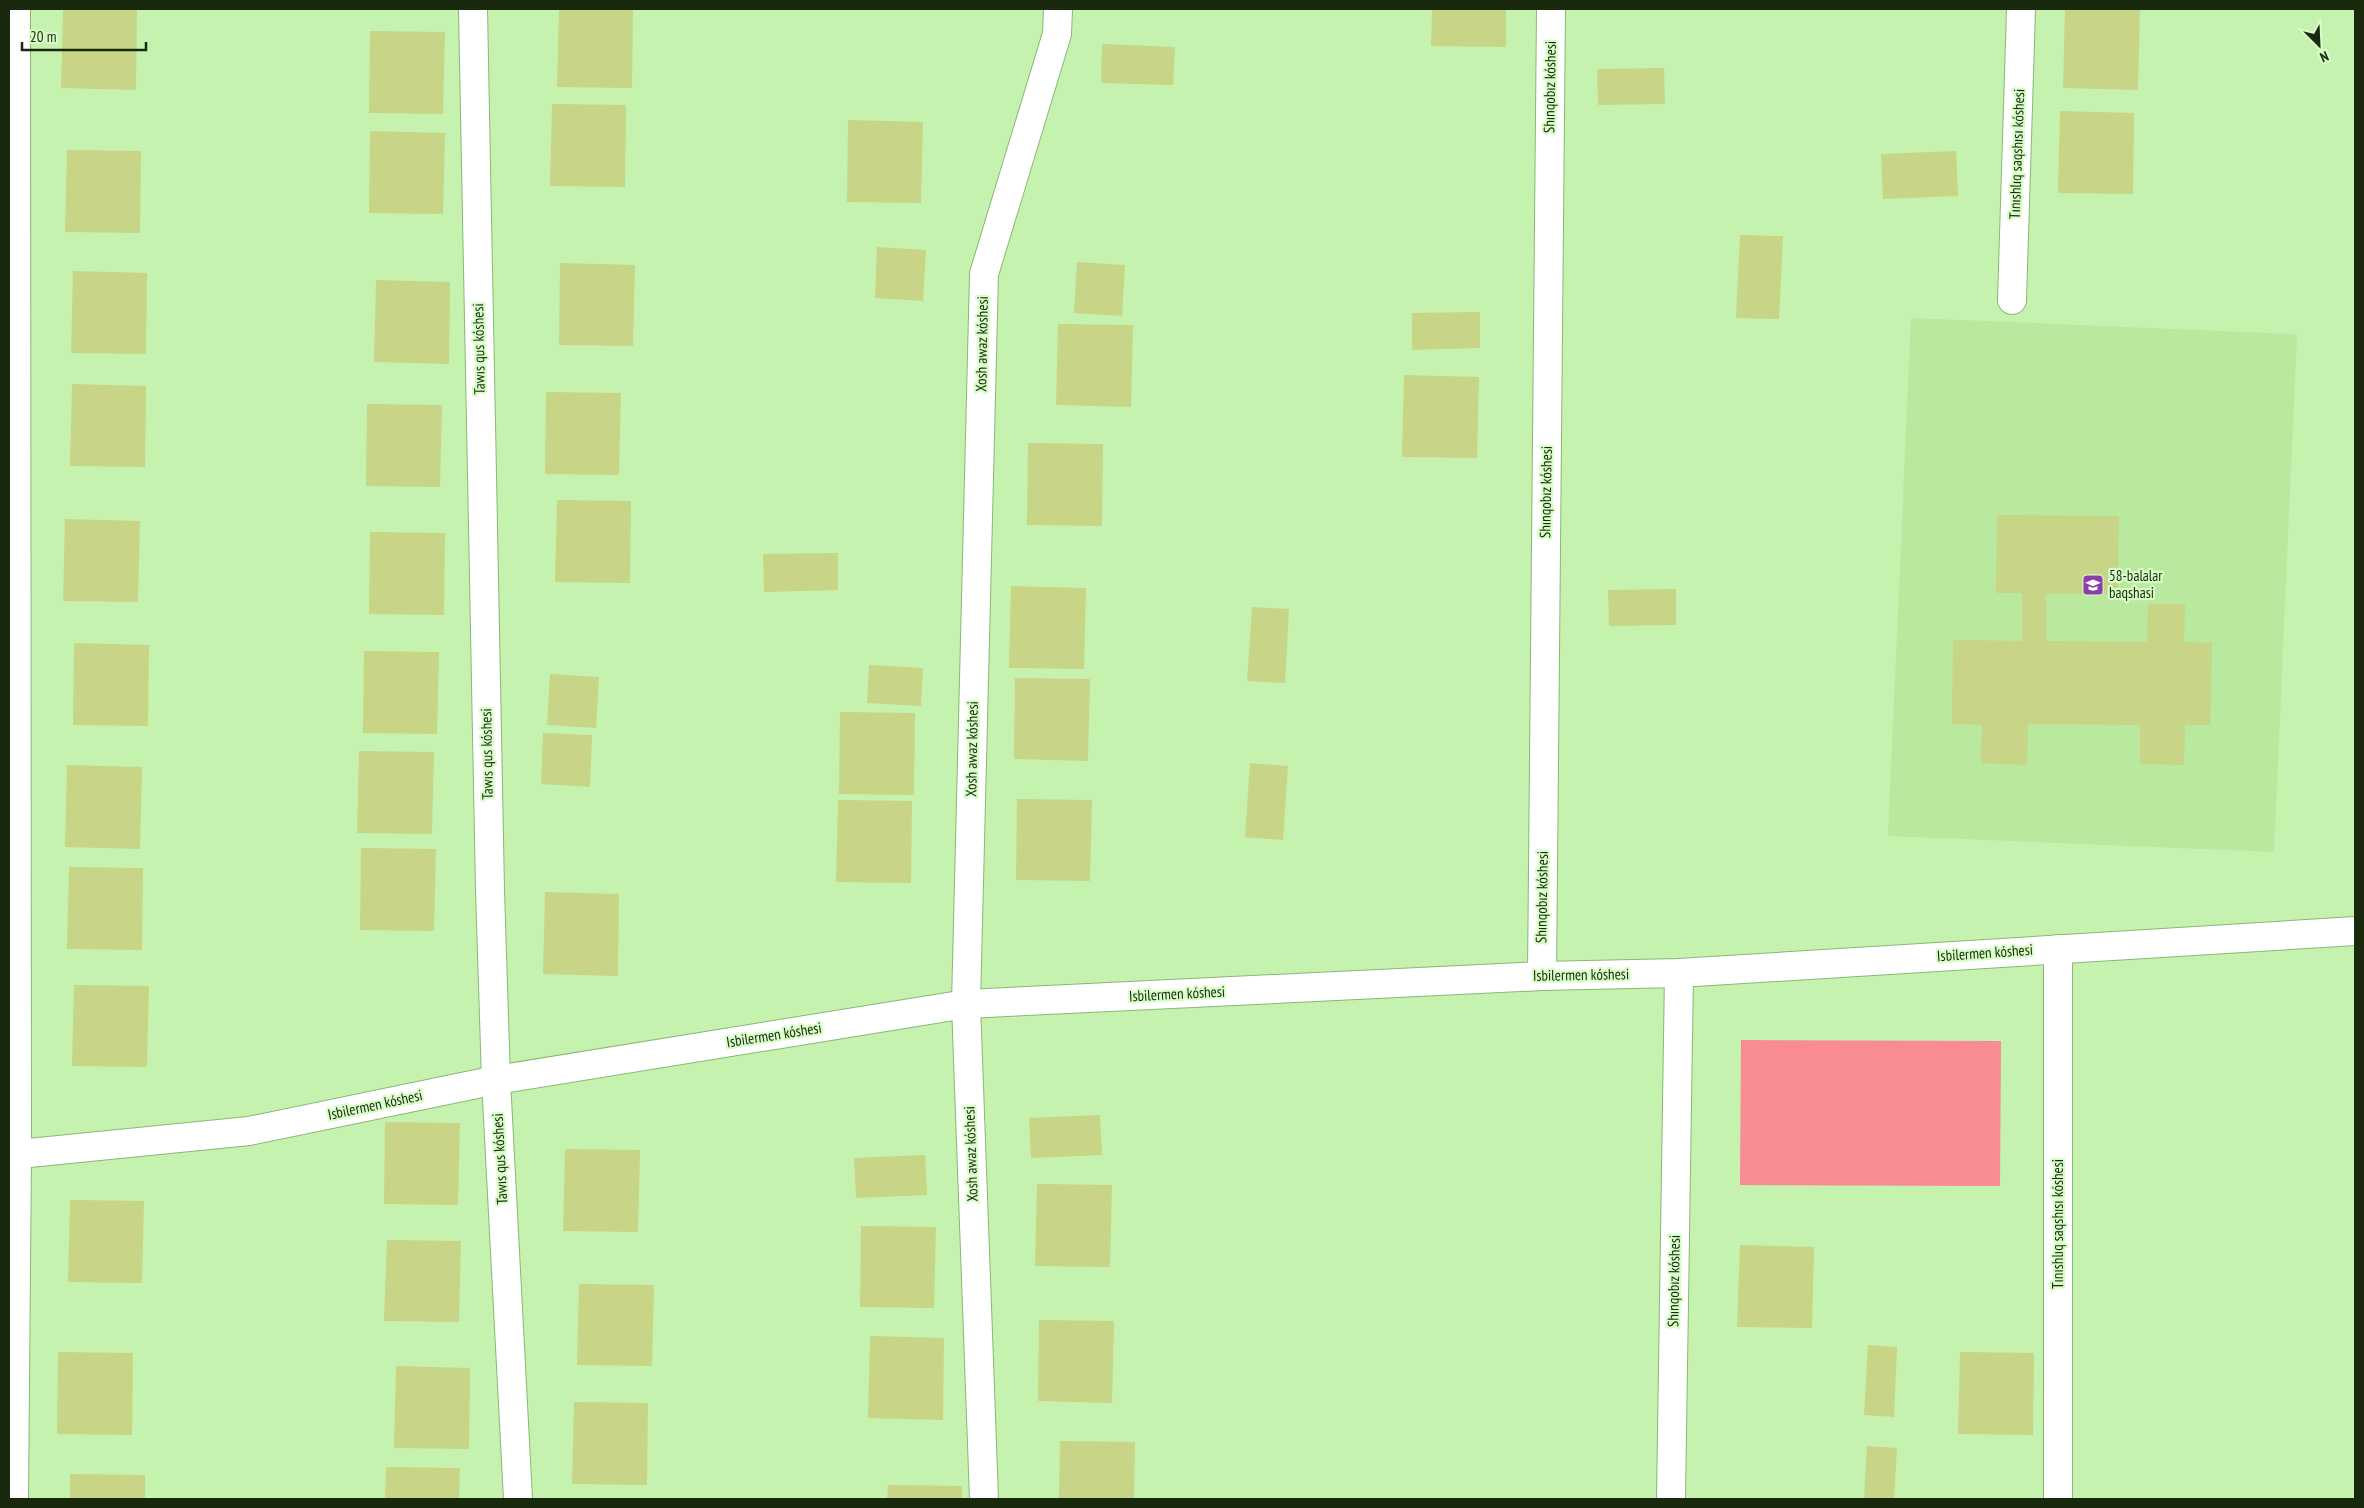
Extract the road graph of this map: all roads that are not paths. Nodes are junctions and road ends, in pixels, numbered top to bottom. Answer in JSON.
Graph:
{"nodes":[{"id":1,"x":16,"y":9,"type":"edge"},
{"id":2,"x":473,"y":9,"type":"edge"},
{"id":3,"x":1058,"y":9,"type":"edge"},
{"id":4,"x":1551,"y":9,"type":"edge"},
{"id":5,"x":2021,"y":9,"type":"edge"},
{"id":6,"x":2012,"y":300,"type":"dead end"},
{"id":7,"x":2355,"y":931,"type":"edge"},
{"id":8,"x":2058,"y":949,"type":"junction"},
{"id":9,"x":1679,"y":973,"type":"junction"},
{"id":10,"x":1542,"y":976,"type":"junction"},
{"id":11,"x":966,"y":1004,"type":"junction"},
{"id":12,"x":496,"y":1080,"type":"junction"},
{"id":13,"x":13,"y":1155,"type":"edge"},
{"id":14,"x":14,"y":1499,"type":"edge"},
{"id":15,"x":518,"y":1499,"type":"edge"},
{"id":16,"x":984,"y":1499,"type":"edge"},
{"id":17,"x":1671,"y":1499,"type":"edge"},
{"id":18,"x":2058,"y":1499,"type":"edge"}],
"edges":[{"from":1,"to":13,"type":"street"},
{"from":2,"to":12,"type":"street","name":"Tawıs qus kóshesi"},
{"from":3,"to":11,"type":"street","name":"Xosh awaz kóshesi"},
{"from":4,"to":10,"type":"street","name":"Shınqobız kóshesi"},
{"from":5,"to":6,"type":"street","name":"Tınıshlıq saqshısı kóshesi"},
{"from":7,"to":8,"type":"street","name":"Isbilermen kóshesi"},
{"from":8,"to":9,"type":"street","name":"Isbilermen kóshesi"},
{"from":8,"to":18,"type":"street","name":"Tınıshlıq saqshısı kóshesi"},
{"from":9,"to":10,"type":"street","name":"Isbilermen kóshesi"},
{"from":9,"to":17,"type":"street","name":"Shınqobız kóshesi"},
{"from":10,"to":11,"type":"street","name":"Isbilermen kóshesi"},
{"from":11,"to":12,"type":"street","name":"Isbilermen kóshesi"},
{"from":11,"to":16,"type":"street","name":"Xosh awaz kóshesi"},
{"from":12,"to":13,"type":"street","name":"Isbilermen kóshesi"},
{"from":12,"to":15,"type":"street","name":"Tawıs qus kóshesi"},
{"from":13,"to":14,"type":"street"}]}
